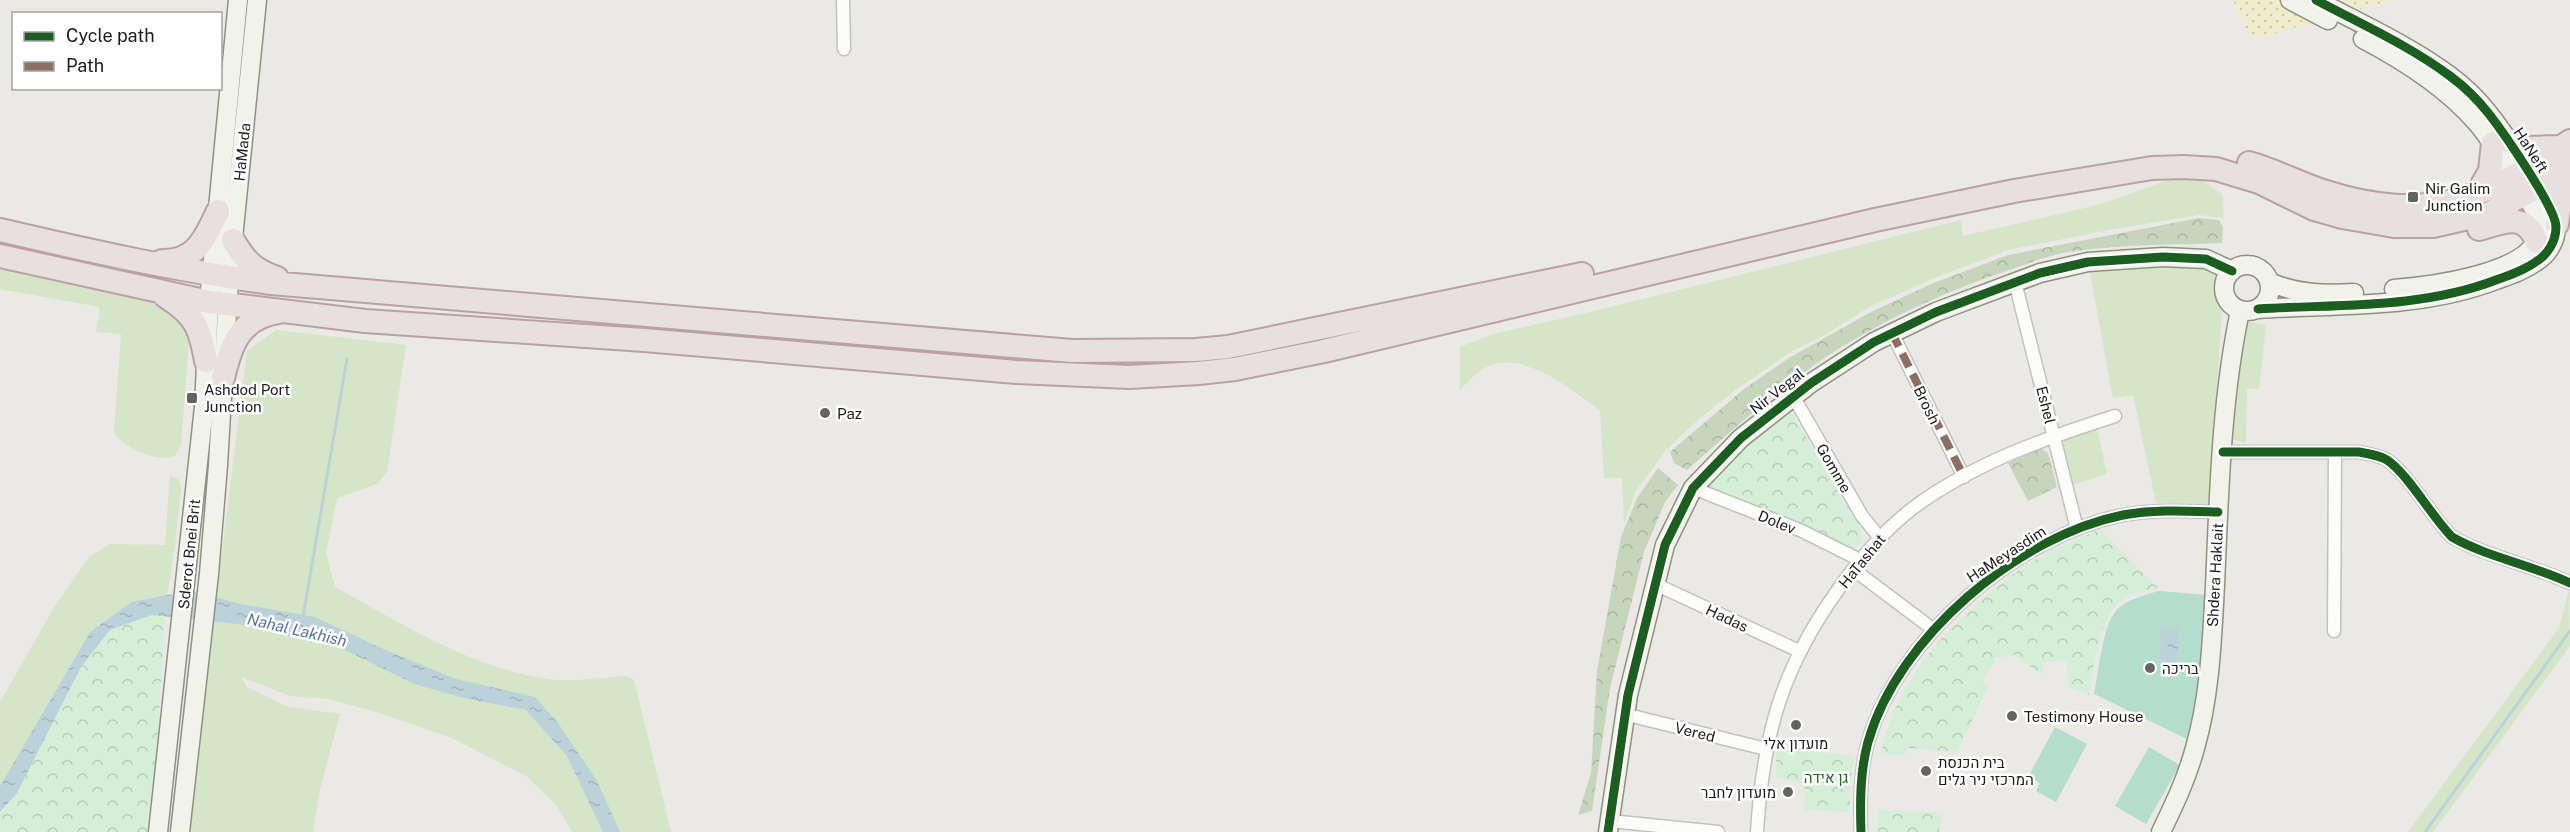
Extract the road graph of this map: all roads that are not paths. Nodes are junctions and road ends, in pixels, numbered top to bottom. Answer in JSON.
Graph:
{"nodes":[{"id":1,"x":238,"y":0,"type":"edge"},
{"id":2,"x":258,"y":0,"type":"edge"},
{"id":3,"x":843,"y":0,"type":"edge"},
{"id":4,"x":2290,"y":0,"type":"edge"},
{"id":5,"x":2316,"y":0,"type":"edge"},
{"id":6,"x":844,"y":49,"type":"dead end"},
{"id":7,"x":2500,"y":142,"type":"junction"},
{"id":8,"x":2567,"y":150,"type":"edge"},
{"id":9,"x":2570,"y":175,"type":"edge"},
{"id":10,"x":2526,"y":182,"type":"junction"},
{"id":11,"x":2476,"y":195,"type":"junction"},
{"id":12,"x":218,"y":210,"type":"junction"},
{"id":13,"x":2557,"y":224,"type":"junction"},
{"id":14,"x":2407,"y":226,"type":"junction"},
{"id":15,"x":0,"y":230,"type":"edge"},
{"id":16,"x":233,"y":240,"type":"junction"},
{"id":17,"x":2537,"y":242,"type":"junction"},
{"id":18,"x":0,"y":256,"type":"edge"},
{"id":19,"x":127,"y":259,"type":"junction"},
{"id":20,"x":2232,"y":271,"type":"junction"},
{"id":21,"x":220,"y":276,"type":"junction"},
{"id":22,"x":2015,"y":282,"type":"junction"},
{"id":23,"x":2270,"y":282,"type":"junction"},
{"id":24,"x":301,"y":286,"type":"junction"},
{"id":25,"x":156,"y":291,"type":"junction"},
{"id":26,"x":2308,"y":301,"type":"junction"},
{"id":27,"x":218,"y":303,"type":"junction"},
{"id":28,"x":2258,"y":309,"type":"junction"},
{"id":29,"x":287,"y":311,"type":"junction"},
{"id":30,"x":2240,"y":311,"type":"junction"},
{"id":31,"x":1892,"y":333,"type":"junction"},
{"id":32,"x":206,"y":360,"type":"junction"},
{"id":33,"x":223,"y":378,"type":"junction"},
{"id":34,"x":1793,"y":396,"type":"junction"},
{"id":35,"x":2115,"y":416,"type":"dead end"},
{"id":36,"x":2053,"y":435,"type":"junction"},
{"id":37,"x":2335,"y":452,"type":"junction"},
{"id":38,"x":2223,"y":453,"type":"junction"},
{"id":39,"x":1964,"y":477,"type":"junction"},
{"id":40,"x":1693,"y":488,"type":"junction"},
{"id":41,"x":2218,"y":512,"type":"junction"},
{"id":42,"x":2077,"y":529,"type":"junction"},
{"id":43,"x":1880,"y":538,"type":"junction"},
{"id":44,"x":1857,"y":564,"type":"junction"},
{"id":45,"x":2570,"y":583,"type":"edge"},
{"id":46,"x":1655,"y":584,"type":"junction"},
{"id":47,"x":1934,"y":630,"type":"junction"},
{"id":48,"x":2334,"y":631,"type":"dead end"},
{"id":49,"x":1799,"y":651,"type":"junction"},
{"id":50,"x":1624,"y":714,"type":"junction"},
{"id":51,"x":1766,"y":749,"type":"junction"},
{"id":52,"x":1609,"y":827,"type":"edge"},
{"id":53,"x":158,"y":832,"type":"edge"},
{"id":54,"x":180,"y":832,"type":"edge"},
{"id":55,"x":1718,"y":832,"type":"edge"},
{"id":56,"x":1757,"y":832,"type":"edge"},
{"id":57,"x":1861,"y":832,"type":"edge"},
{"id":58,"x":2161,"y":832,"type":"edge"}],
"edges":[{"from":1,"to":12,"type":"street","name":"HaMada"},
{"from":2,"to":16,"type":"street","name":"HaMada"},
{"from":3,"to":6,"type":"street"},
{"from":4,"to":7,"type":"street","name":"HaNeft"},
{"from":5,"to":7,"type":"street","name":"HaNeft"},
{"from":7,"to":8,"type":"highway"},
{"from":7,"to":10,"type":"street","name":"HaNeft"},
{"from":7,"to":11,"type":"highway"},
{"from":8,"to":10,"type":"highway"},
{"from":9,"to":13,"type":"highway"},
{"from":10,"to":11,"type":"highway"},
{"from":10,"to":13,"type":"street","name":"HaNeft"},
{"from":10,"to":14,"type":"highway"},
{"from":10,"to":17,"type":"street","name":"HaNeft"},
{"from":11,"to":24,"type":"highway"},
{"from":12,"to":19,"type":"highway"},
{"from":12,"to":21,"type":"street","name":"HaMada"},
{"from":13,"to":26,"type":"street"},
{"from":14,"to":17,"type":"highway"},
{"from":14,"to":29,"type":"highway"},
{"from":15,"to":19,"type":"highway"},
{"from":16,"to":21,"type":"street","name":"HaMada"},
{"from":16,"to":24,"type":"highway"},
{"from":17,"to":26,"type":"street"},
{"from":18,"to":25,"type":"highway"},
{"from":19,"to":21,"type":"highway"},
{"from":20,"to":22,"type":"street","name":"Nir Vegal"},
{"from":20,"to":23,"type":"street"},
{"from":20,"to":30,"type":"street"},
{"from":21,"to":24,"type":"highway"},
{"from":21,"to":27,"type":"street","name":"HaMada"},
{"from":22,"to":31,"type":"street","name":"Nir Vegal"},
{"from":22,"to":36,"type":"street","name":"Eshel"},
{"from":23,"to":26,"type":"street"},
{"from":23,"to":28,"type":"street"},
{"from":25,"to":27,"type":"highway"},
{"from":25,"to":32,"type":"highway"},
{"from":26,"to":28,"type":"street"},
{"from":27,"to":29,"type":"highway"},
{"from":27,"to":32,"type":"street","name":"Sderot Bnei Brit"},
{"from":27,"to":33,"type":"street","name":"Sderot Bnei Brit"},
{"from":28,"to":30,"type":"street"},
{"from":29,"to":33,"type":"highway"},
{"from":30,"to":38,"type":"street","name":"Shdera Haklait"},
{"from":31,"to":34,"type":"street","name":"Nir Vegal"},
{"from":31,"to":39,"type":"street","name":"Brosh"},
{"from":32,"to":53,"type":"street","name":"Sderot Bnei Brit"},
{"from":33,"to":54,"type":"street","name":"Sderot Bnei Brit"},
{"from":34,"to":40,"type":"street","name":"Nir Vegal"},
{"from":34,"to":43,"type":"street","name":"Gomme"},
{"from":35,"to":36,"type":"street","name":"HaTashat"},
{"from":36,"to":39,"type":"street","name":"HaTashat"},
{"from":36,"to":42,"type":"street","name":"Eshel"},
{"from":37,"to":38,"type":"street"},
{"from":37,"to":45,"type":"street"},
{"from":37,"to":48,"type":"street"},
{"from":38,"to":41,"type":"street","name":"Shdera Haklait"},
{"from":39,"to":43,"type":"street","name":"HaTashat"},
{"from":40,"to":44,"type":"street","name":"Dolev"},
{"from":40,"to":46,"type":"street","name":"Nir Vegal"},
{"from":41,"to":42,"type":"street","name":"HaMeyasdim"},
{"from":41,"to":58,"type":"street","name":"Shdera Haklait"},
{"from":42,"to":47,"type":"street","name":"HaMeyasdim"},
{"from":43,"to":44,"type":"street","name":"HaTashat"},
{"from":44,"to":47,"type":"street","name":"Dolev"},
{"from":44,"to":49,"type":"street","name":"HaTashat"},
{"from":46,"to":49,"type":"street","name":"Hadas"},
{"from":46,"to":50,"type":"street","name":"Nir Vegal"},
{"from":47,"to":57,"type":"street","name":"HaMeyasdim"},
{"from":49,"to":51,"type":"street","name":"HaTashat"},
{"from":50,"to":51,"type":"street","name":"Vered"},
{"from":50,"to":52,"type":"street","name":"Nir Vegal"},
{"from":51,"to":56,"type":"street","name":"HaTashat"},
{"from":52,"to":55,"type":"street"}]}
